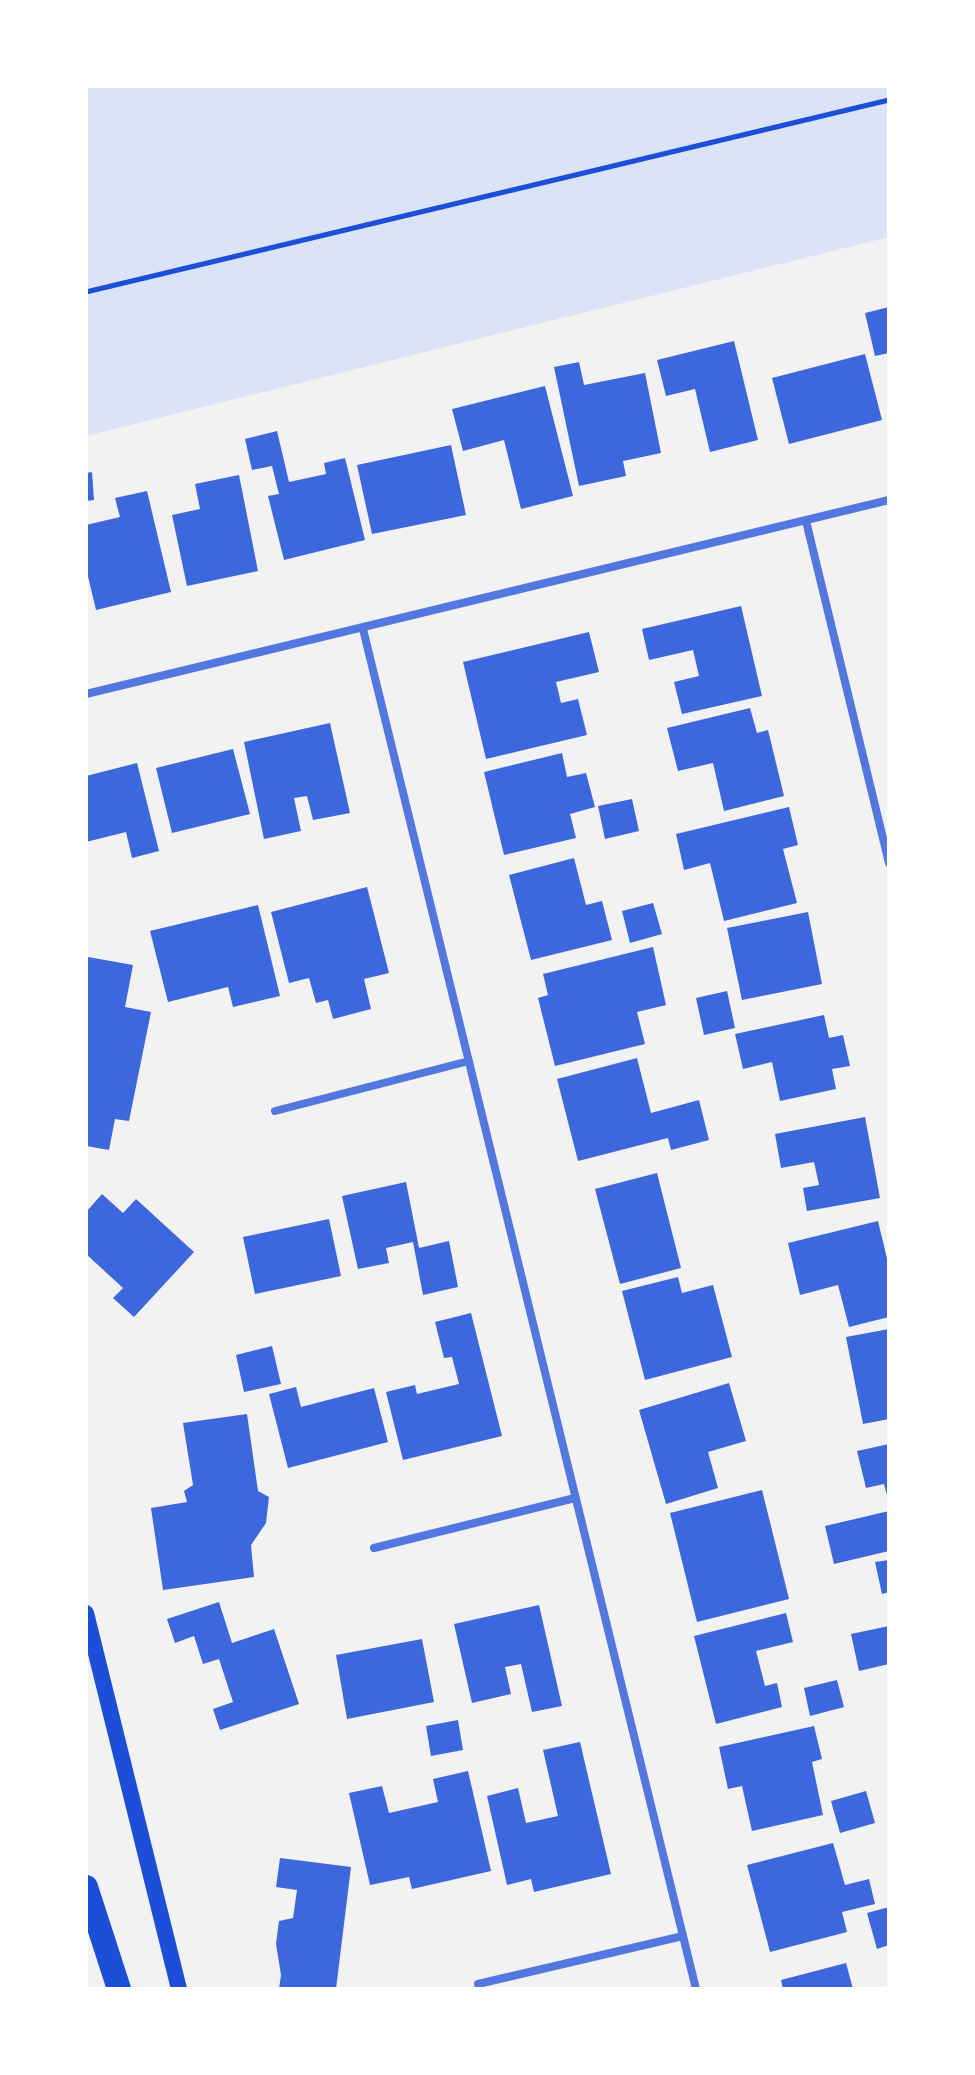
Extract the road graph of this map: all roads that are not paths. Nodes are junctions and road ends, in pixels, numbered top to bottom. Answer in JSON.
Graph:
{"nodes":[{"id":1,"x":889,"y":500,"type":"edge"},
{"id":2,"x":806,"y":521,"type":"junction"},
{"id":3,"x":363,"y":629,"type":"junction"},
{"id":4,"x":86,"y":694,"type":"edge"},
{"id":5,"x":889,"y":863,"type":"edge"},
{"id":6,"x":469,"y":1061,"type":"junction"},
{"id":7,"x":275,"y":1111,"type":"dead end"},
{"id":8,"x":575,"y":1498,"type":"junction"},
{"id":9,"x":374,"y":1548,"type":"dead end"},
{"id":10,"x":86,"y":1613,"type":"edge"},
{"id":11,"x":86,"y":1887,"type":"edge"},
{"id":12,"x":683,"y":1936,"type":"junction"},
{"id":13,"x":478,"y":1984,"type":"dead end"},
{"id":14,"x":119,"y":1989,"type":"edge"},
{"id":15,"x":179,"y":1989,"type":"edge"},
{"id":16,"x":696,"y":1989,"type":"edge"}],
"edges":[{"from":1,"to":2,"type":"street"},
{"from":2,"to":3,"type":"street"},
{"from":2,"to":5,"type":"street"},
{"from":3,"to":4,"type":"street"},
{"from":3,"to":6,"type":"street"},
{"from":6,"to":7,"type":"street"},
{"from":6,"to":8,"type":"street"},
{"from":8,"to":9,"type":"street"},
{"from":8,"to":12,"type":"street"},
{"from":10,"to":15,"type":"main road"},
{"from":11,"to":14,"type":"highway"},
{"from":12,"to":13,"type":"street"},
{"from":12,"to":16,"type":"street"}]}
